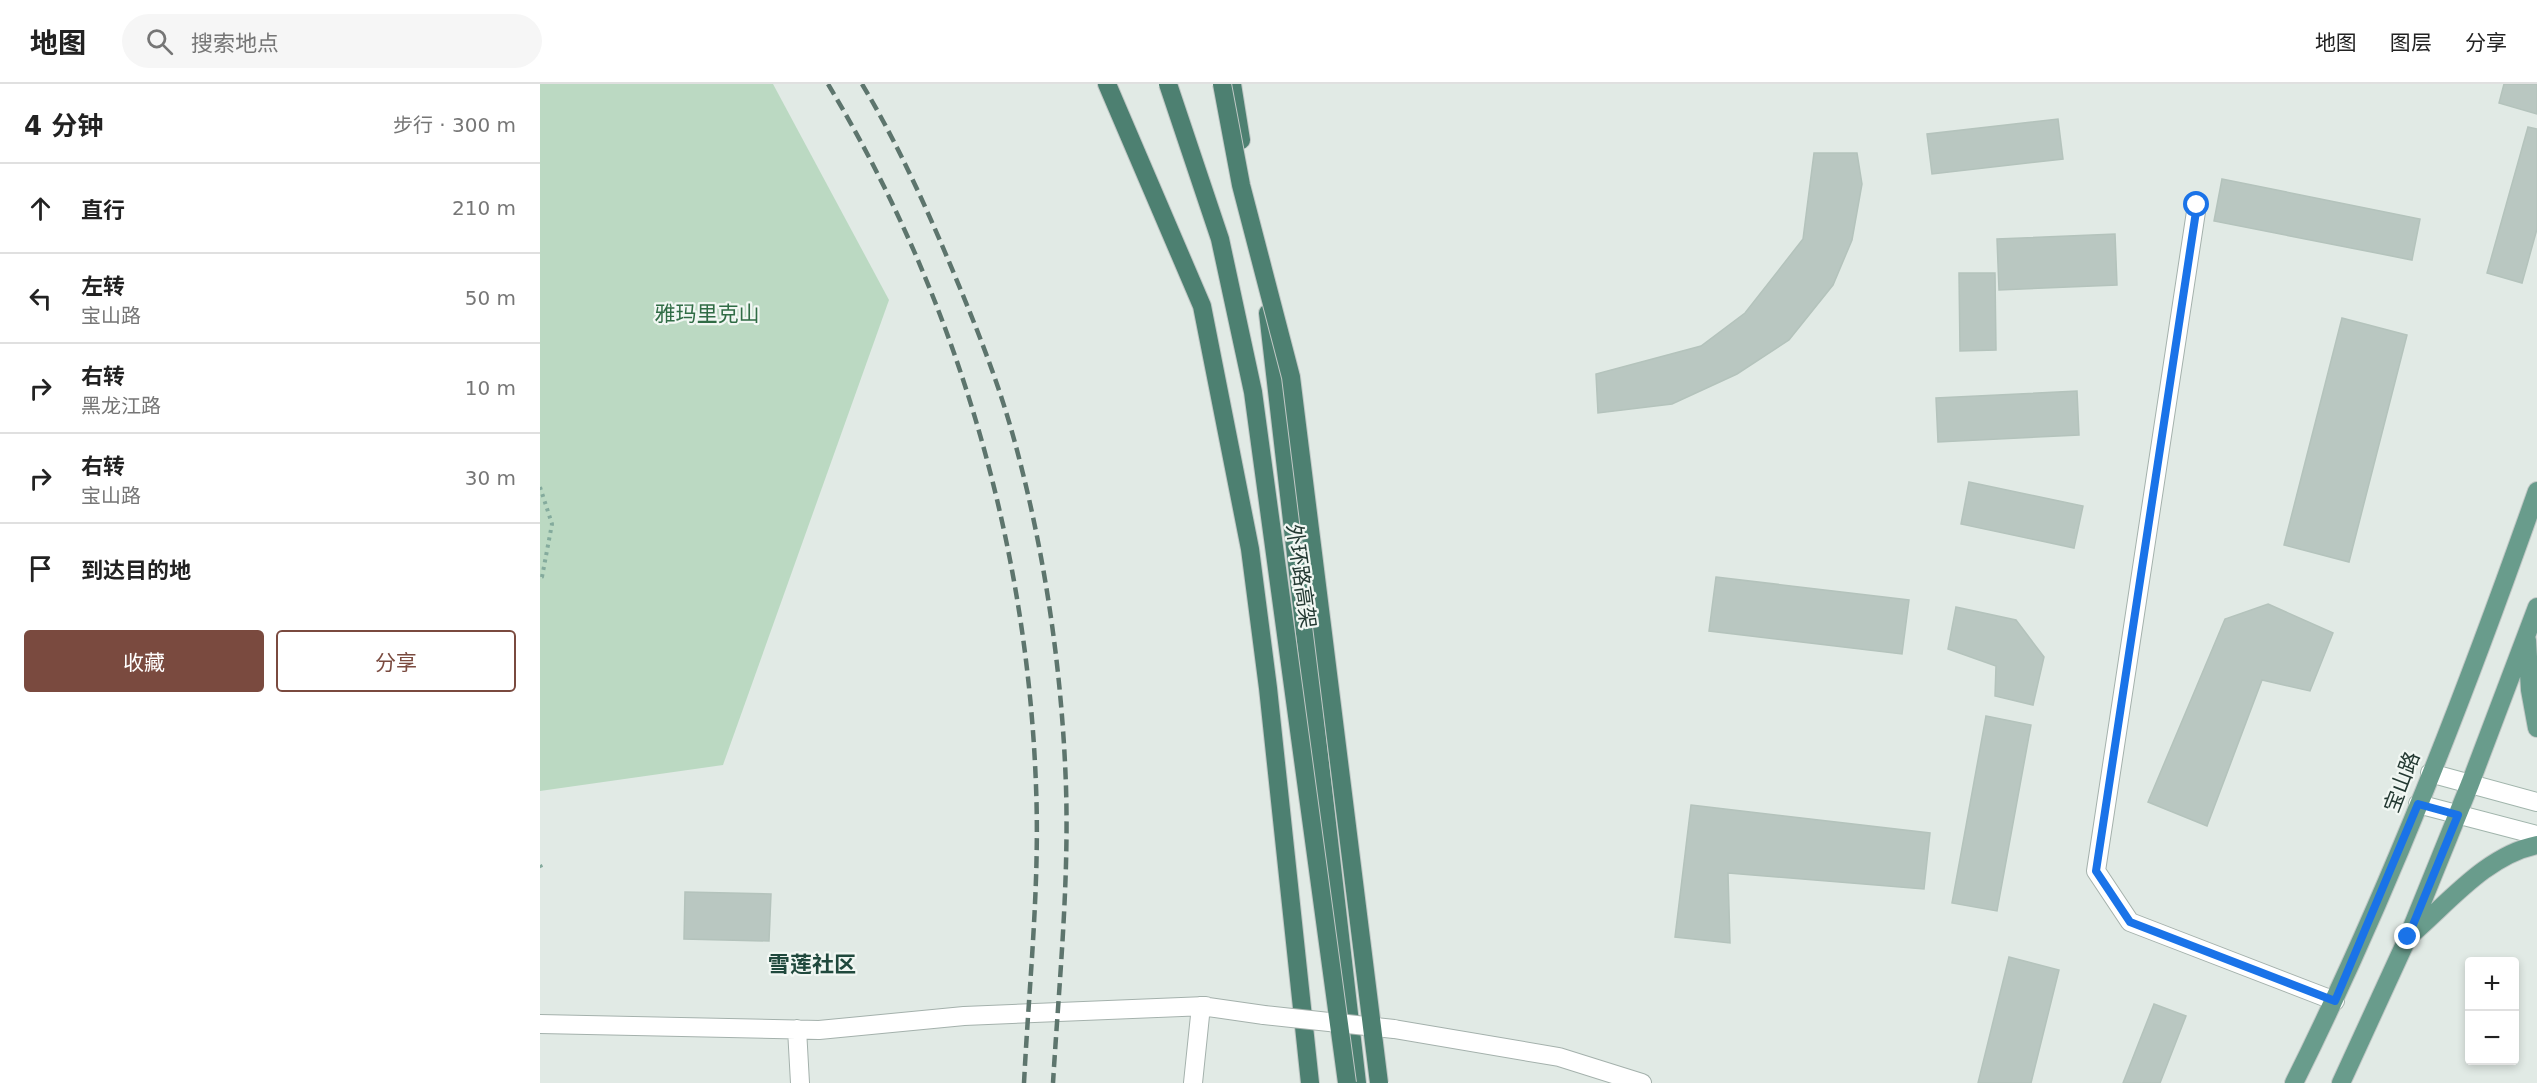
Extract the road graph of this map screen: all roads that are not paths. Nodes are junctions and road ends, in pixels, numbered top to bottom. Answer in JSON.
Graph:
{"nodes":[{"id":1,"x":1107,"y":84,"type":"edge"},
{"id":2,"x":1168,"y":84,"type":"edge"},
{"id":3,"x":1222,"y":84,"type":"edge"},
{"id":4,"x":1232,"y":84,"type":"edge"},
{"id":5,"x":2197,"y":205,"type":"dead end"},
{"id":6,"x":2537,"y":491,"type":"edge"},
{"id":7,"x":2537,"y":607,"type":"edge"},
{"id":8,"x":2527,"y":633,"type":"junction"},
{"id":9,"x":2537,"y":728,"type":"edge"},
{"id":10,"x":2430,"y":773,"type":"junction"},
{"id":11,"x":2470,"y":784,"type":"junction"},
{"id":12,"x":2537,"y":802,"type":"edge"},
{"id":13,"x":2418,"y":804,"type":"junction"},
{"id":14,"x":2458,"y":815,"type":"junction"},
{"id":15,"x":2537,"y":835,"type":"edge"},
{"id":16,"x":2537,"y":845,"type":"edge"},
{"id":17,"x":2408,"y":937,"type":"junction"},
{"id":18,"x":2335,"y":1001,"type":"junction"},
{"id":19,"x":1206,"y":1006,"type":"junction"},
{"id":20,"x":540,"y":1024,"type":"edge"},
{"id":21,"x":797,"y":1029,"type":"junction"},
{"id":22,"x":800,"y":1083,"type":"edge"},
{"id":23,"x":1193,"y":1083,"type":"edge"},
{"id":24,"x":1310,"y":1083,"type":"edge"},
{"id":25,"x":1347,"y":1083,"type":"edge"},
{"id":26,"x":1357,"y":1083,"type":"edge"},
{"id":27,"x":1379,"y":1083,"type":"edge"},
{"id":28,"x":1642,"y":1083,"type":"edge"},
{"id":29,"x":2295,"y":1083,"type":"edge"},
{"id":30,"x":2341,"y":1083,"type":"edge"}],
"edges":[{"from":1,"to":24,"type":"highway"},
{"from":2,"to":25,"type":"highway","name":"外环路高架","bridge":true},
{"from":3,"to":27,"type":"highway","name":"外环路高架","bridge":true},
{"from":4,"to":26,"type":"highway"},
{"from":5,"to":18,"type":"street"},
{"from":6,"to":10,"type":"main road","name":"宝山路"},
{"from":7,"to":8,"type":"main road"},
{"from":8,"to":9,"type":"main road"},
{"from":8,"to":11,"type":"main road"},
{"from":10,"to":11,"type":"street"},
{"from":10,"to":13,"type":"main road","name":"宝山路"},
{"from":11,"to":12,"type":"street"},
{"from":11,"to":14,"type":"main road"},
{"from":13,"to":14,"type":"street"},
{"from":13,"to":18,"type":"main road","name":"宝山路"},
{"from":14,"to":15,"type":"street"},
{"from":14,"to":17,"type":"main road"},
{"from":16,"to":17,"type":"main road"},
{"from":17,"to":30,"type":"main road"},
{"from":18,"to":29,"type":"main road","name":"宝山路"},
{"from":19,"to":21,"type":"street"},
{"from":19,"to":23,"type":"street"},
{"from":19,"to":28,"type":"street","bridge":true},
{"from":20,"to":21,"type":"street"},
{"from":21,"to":22,"type":"street"}]}
